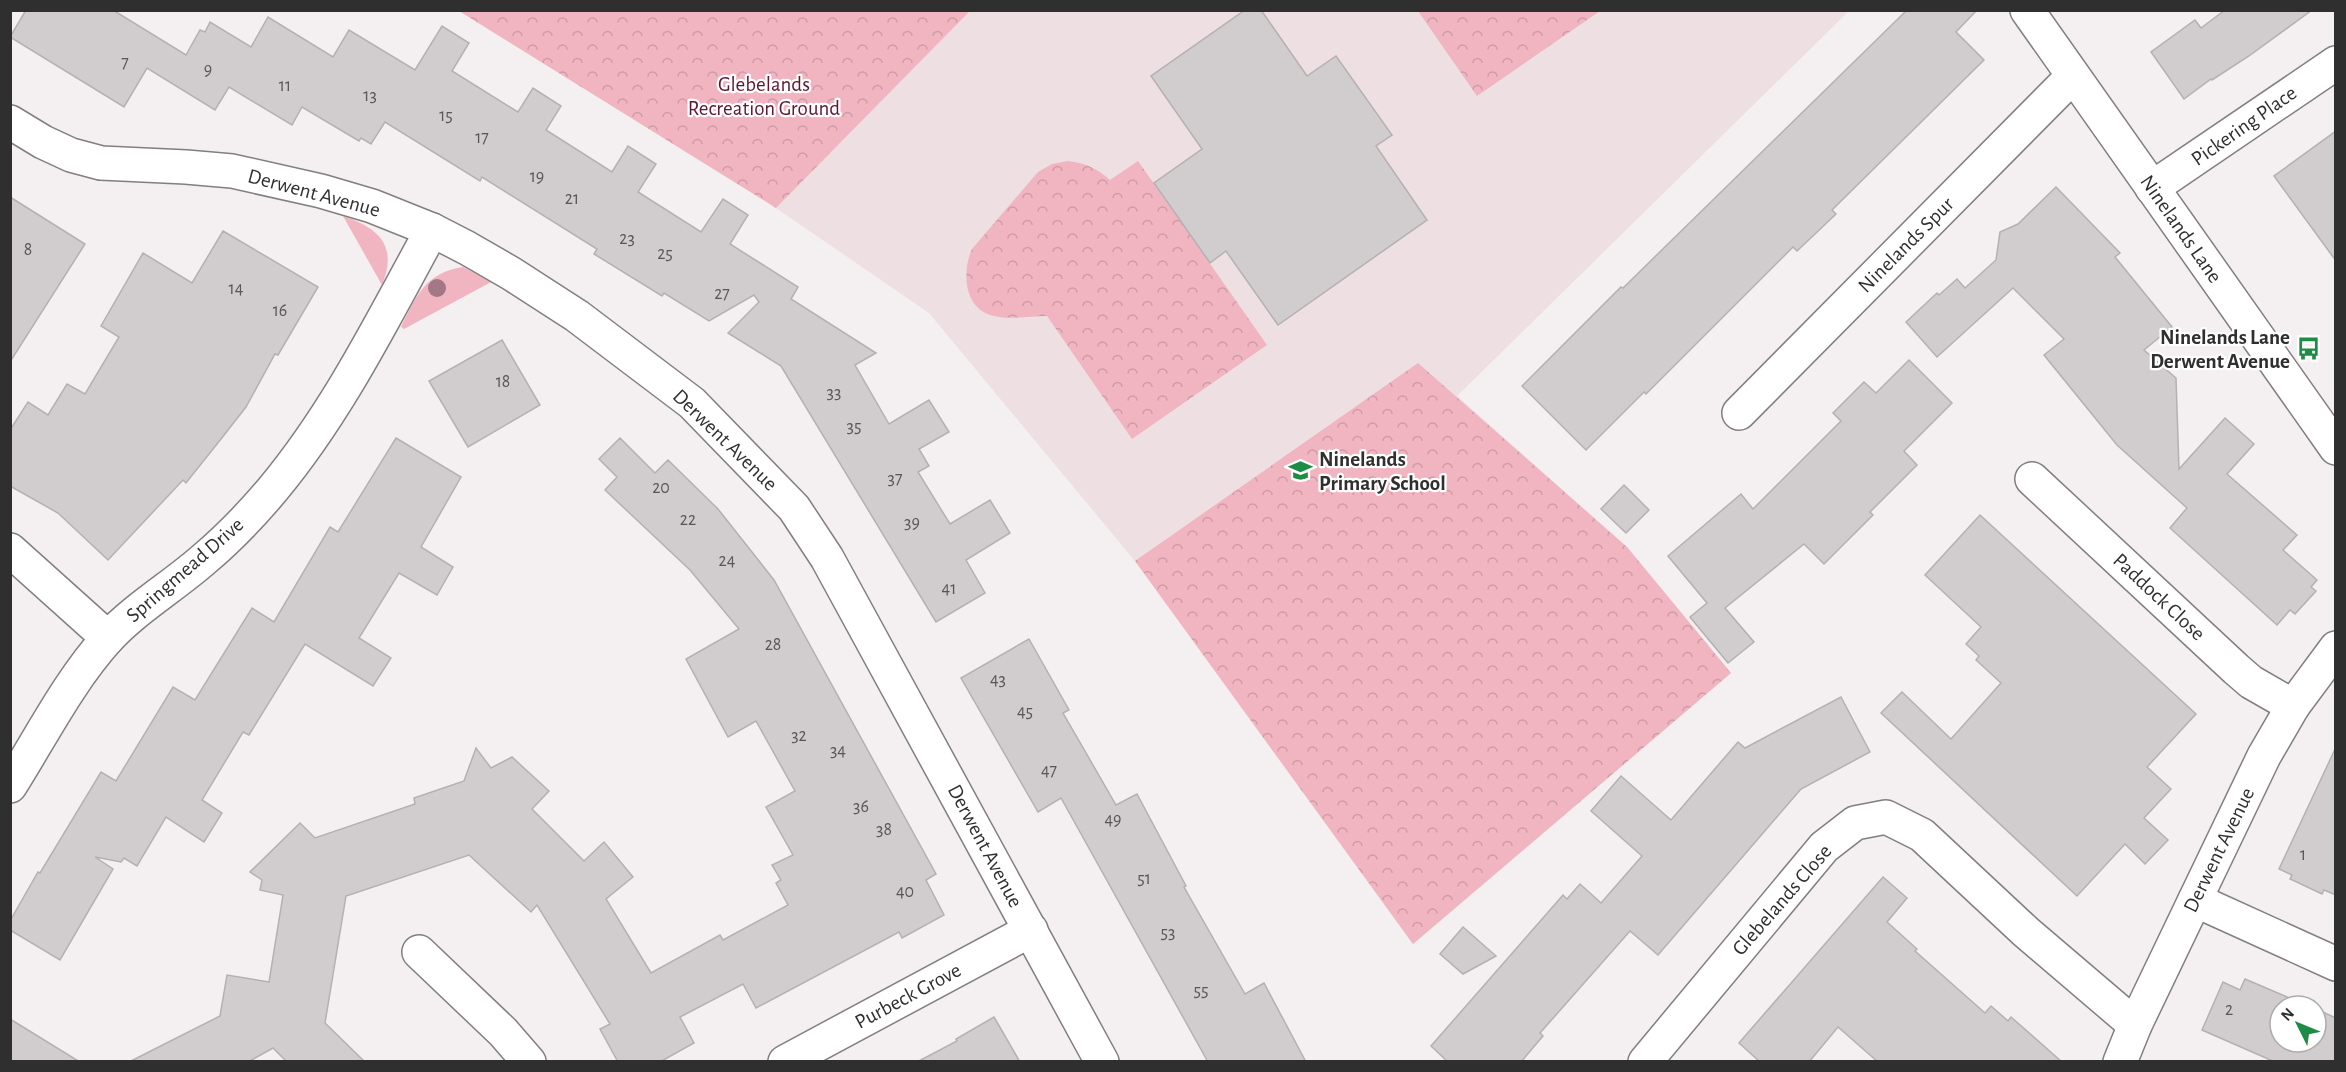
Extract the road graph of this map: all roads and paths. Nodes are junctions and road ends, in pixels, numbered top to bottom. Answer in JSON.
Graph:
{"nodes":[{"id":1,"x":2027,"y":10,"type":"edge"},
{"id":2,"x":2336,"y":63,"type":"edge"},
{"id":3,"x":2073,"y":76,"type":"junction"},
{"id":4,"x":10,"y":122,"type":"edge"},
{"id":5,"x":2152,"y":188,"type":"junction"},
{"id":6,"x":432,"y":230,"type":"junction"},
{"id":7,"x":1739,"y":414,"type":"dead end"},
{"id":8,"x":2336,"y":448,"type":"edge"},
{"id":9,"x":2032,"y":479,"type":"dead end"},
{"id":10,"x":10,"y":550,"type":"edge"},
{"id":11,"x":108,"y":638,"type":"junction"},
{"id":12,"x":2336,"y":648,"type":"edge"},
{"id":13,"x":2293,"y":706,"type":"junction"},
{"id":14,"x":10,"y":786,"type":"edge"},
{"id":15,"x":2194,"y":900,"type":"junction"},
{"id":16,"x":1030,"y":930,"type":"junction"},
{"id":17,"x":419,"y":952,"type":"dead end"},
{"id":18,"x":2336,"y":964,"type":"edge"},
{"id":19,"x":2136,"y":1025,"type":"junction"},
{"id":20,"x":530,"y":1062,"type":"edge"},
{"id":21,"x":785,"y":1062,"type":"edge"},
{"id":22,"x":1102,"y":1062,"type":"edge"},
{"id":23,"x":1645,"y":1062,"type":"edge"},
{"id":24,"x":2120,"y":1062,"type":"edge"}],
"edges":[{"from":1,"to":3,"type":"street","name":"Ninelands Lane"},
{"from":2,"to":5,"type":"street","name":"Pickering Place"},
{"from":3,"to":5,"type":"street","name":"Ninelands Lane"},
{"from":3,"to":7,"type":"street","name":"Ninelands Spur"},
{"from":4,"to":6,"type":"street","name":"Derwent Avenue"},
{"from":5,"to":8,"type":"street","name":"Ninelands Lane"},
{"from":6,"to":11,"type":"street","name":"Springmead Drive"},
{"from":6,"to":16,"type":"street","name":"Derwent Avenue"},
{"from":9,"to":13,"type":"street","name":"Paddock Close"},
{"from":10,"to":11,"type":"street"},
{"from":11,"to":14,"type":"street","name":"Springmead Drive"},
{"from":12,"to":13,"type":"street","name":"Derwent Avenue"},
{"from":13,"to":15,"type":"street","name":"Derwent Avenue"},
{"from":15,"to":18,"type":"street"},
{"from":15,"to":19,"type":"street","name":"Derwent Avenue"},
{"from":16,"to":21,"type":"street","name":"Purbeck Grove"},
{"from":16,"to":22,"type":"street","name":"Derwent Avenue"},
{"from":17,"to":20,"type":"street"},
{"from":19,"to":23,"type":"street","name":"Glebelands Close"},
{"from":19,"to":24,"type":"street","name":"Derwent Avenue"}]}
